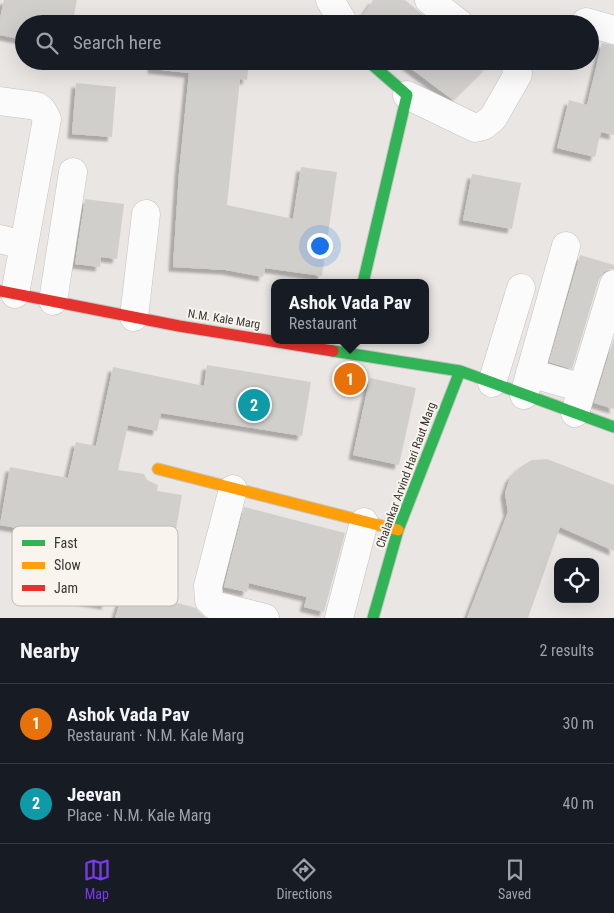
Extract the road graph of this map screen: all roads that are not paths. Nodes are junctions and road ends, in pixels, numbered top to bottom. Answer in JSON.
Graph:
{"nodes":[{"id":1,"x":330,"y":0,"type":"edge"},
{"id":2,"x":429,"y":0,"type":"edge"},
{"id":3,"x":339,"y":15,"type":"edge"},
{"id":4,"x":448,"y":15,"type":"edge"},
{"id":5,"x":599,"y":26,"type":"edge"},
{"id":6,"x":614,"y":30,"type":"edge"},
{"id":7,"x":378,"y":70,"type":"edge"},
{"id":8,"x":518,"y":70,"type":"edge"},
{"id":9,"x":407,"y":95,"type":"junction"},
{"id":10,"x":0,"y":101,"type":"edge"},
{"id":11,"x":73,"y":172,"type":"dead end"},
{"id":12,"x":146,"y":214,"type":"dead end"},
{"id":13,"x":12,"y":242,"type":"edge"},
{"id":14,"x":566,"y":246,"type":"dead end"},
{"id":15,"x":364,"y":279,"type":"edge"},
{"id":16,"x":614,"y":284,"type":"edge"},
{"id":17,"x":521,"y":288,"type":"dead end"},
{"id":18,"x":7,"y":292,"type":"edge"},
{"id":19,"x":53,"y":301,"type":"junction"},
{"id":20,"x":134,"y":317,"type":"junction"},
{"id":21,"x":271,"y":337,"type":"edge"},
{"id":22,"x":324,"y":344,"type":"edge"},
{"id":23,"x":348,"y":347,"type":"edge"},
{"id":24,"x":460,"y":371,"type":"junction"},
{"id":25,"x":492,"y":383,"type":"junction"},
{"id":26,"x":527,"y":384,"type":"junction"},
{"id":27,"x":579,"y":400,"type":"junction"},
{"id":28,"x":614,"y":427,"type":"edge"},
{"id":29,"x":158,"y":469,"type":"dead end"},
{"id":30,"x":233,"y":489,"type":"junction"},
{"id":31,"x":364,"y":522,"type":"junction"},
{"id":32,"x":398,"y":530,"type":"junction"},
{"id":33,"x":265,"y":618,"type":"edge"},
{"id":34,"x":338,"y":618,"type":"edge"},
{"id":35,"x":373,"y":618,"type":"edge"}],
"edges":[{"from":1,"to":3,"type":"street"},
{"from":2,"to":4,"type":"street"},
{"from":5,"to":6,"type":"street"},
{"from":7,"to":9,"type":"street"},
{"from":8,"to":9,"type":"street"},
{"from":9,"to":15,"type":"street"},
{"from":10,"to":13,"type":"street"},
{"from":11,"to":19,"type":"street"},
{"from":12,"to":20,"type":"street"},
{"from":13,"to":18,"type":"street"},
{"from":14,"to":26,"type":"street"},
{"from":16,"to":27,"type":"street"},
{"from":17,"to":25,"type":"street"},
{"from":18,"to":19,"type":"street","name":"N.M. Kale Marg"},
{"from":19,"to":20,"type":"street","name":"N.M. Kale Marg"},
{"from":20,"to":21,"type":"street","name":"N.M. Kale Marg"},
{"from":22,"to":23,"type":"street","name":"N.M. Kale Marg"},
{"from":23,"to":24,"type":"street","name":"N.M. Kale Marg"},
{"from":24,"to":25,"type":"street","name":"N.M. Kale Marg"},
{"from":24,"to":32,"type":"street","name":"Chalankar Arvind Hari Raut Marg"},
{"from":25,"to":26,"type":"street","name":"N.M. Kale Marg"},
{"from":26,"to":27,"type":"street"},
{"from":27,"to":28,"type":"street"},
{"from":29,"to":30,"type":"street"},
{"from":30,"to":31,"type":"street"},
{"from":30,"to":33,"type":"street"},
{"from":31,"to":32,"type":"street"},
{"from":31,"to":34,"type":"street"},
{"from":32,"to":35,"type":"street","name":"Chalankar Arvind Hari Raut Marg"}]}
